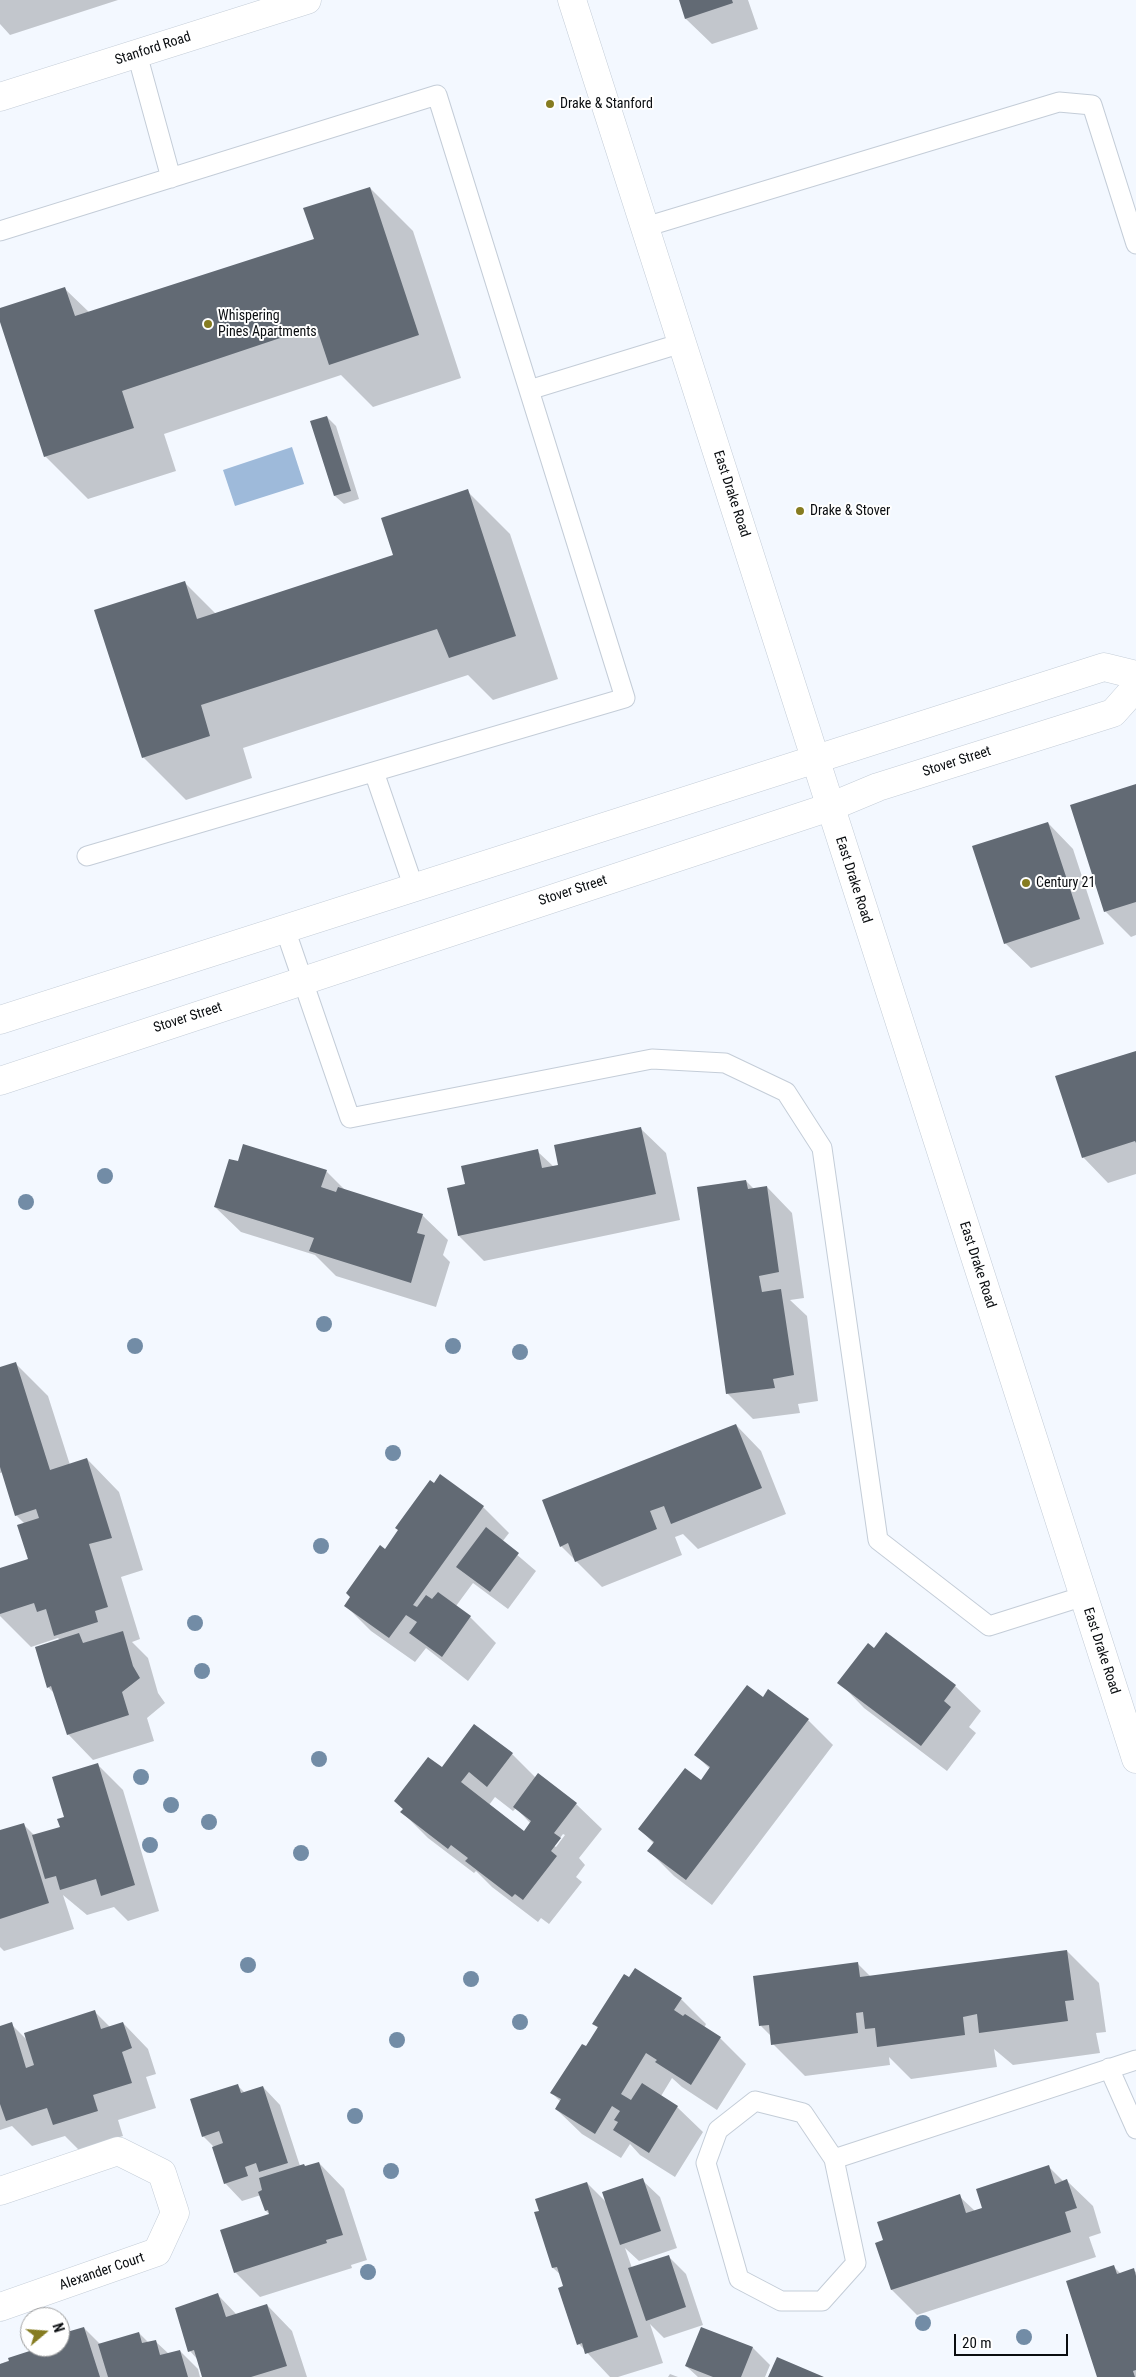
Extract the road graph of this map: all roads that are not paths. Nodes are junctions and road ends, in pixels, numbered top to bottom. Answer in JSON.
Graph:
{"nodes":[{"id":1,"x":307,"y":0,"type":"edge"},
{"id":2,"x":572,"y":0,"type":"edge"},
{"id":3,"x":137,"y":54,"type":"junction"},
{"id":4,"x":0,"y":98,"type":"edge"},
{"id":5,"x":171,"y":178,"type":"junction"},
{"id":6,"x":645,"y":227,"type":"junction"},
{"id":7,"x":0,"y":231,"type":"edge"},
{"id":8,"x":1136,"y":244,"type":"edge"},
{"id":9,"x":682,"y":343,"type":"junction"},
{"id":10,"x":529,"y":390,"type":"junction"},
{"id":11,"x":1136,"y":676,"type":"edge"},
{"id":12,"x":1136,"y":687,"type":"edge"},
{"id":13,"x":816,"y":759,"type":"junction"},
{"id":14,"x":374,"y":772,"type":"junction"},
{"id":15,"x":830,"y":807,"type":"junction"},
{"id":16,"x":87,"y":856,"type":"dead end"},
{"id":17,"x":414,"y":888,"type":"junction"},
{"id":18,"x":284,"y":929,"type":"junction"},
{"id":19,"x":301,"y":981,"type":"junction"},
{"id":20,"x":0,"y":1020,"type":"edge"},
{"id":21,"x":0,"y":1081,"type":"edge"},
{"id":22,"x":1084,"y":1596,"type":"junction"},
{"id":23,"x":1136,"y":1759,"type":"edge"},
{"id":24,"x":1136,"y":2060,"type":"edge"},
{"id":25,"x":1109,"y":2068,"type":"junction"},
{"id":26,"x":1136,"y":2129,"type":"edge"},
{"id":27,"x":834,"y":2159,"type":"junction"},
{"id":28,"x":0,"y":2190,"type":"edge"},
{"id":29,"x":0,"y":2307,"type":"edge"}],
"edges":[{"from":1,"to":3,"type":"street","name":"Stanford Road"},
{"from":2,"to":6,"type":"street","name":"East Drake Road"},
{"from":3,"to":4,"type":"street","name":"Stanford Road"},
{"from":3,"to":5,"type":"lane"},
{"from":5,"to":7,"type":"lane"},
{"from":5,"to":10,"type":"lane"},
{"from":6,"to":8,"type":"lane"},
{"from":6,"to":9,"type":"street","name":"East Drake Road"},
{"from":9,"to":10,"type":"lane"},
{"from":9,"to":13,"type":"street","name":"East Drake Road"},
{"from":10,"to":14,"type":"lane"},
{"from":11,"to":13,"type":"street"},
{"from":12,"to":15,"type":"street","name":"Stover Street"},
{"from":13,"to":15,"type":"street","name":"East Drake Road"},
{"from":13,"to":17,"type":"street"},
{"from":14,"to":16,"type":"lane"},
{"from":14,"to":17,"type":"lane"},
{"from":15,"to":19,"type":"street","name":"Stover Street"},
{"from":15,"to":22,"type":"street","name":"East Drake Road"},
{"from":17,"to":18,"type":"street"},
{"from":18,"to":19,"type":"lane"},
{"from":18,"to":20,"type":"street"},
{"from":19,"to":21,"type":"street","name":"Stover Street"},
{"from":19,"to":22,"type":"lane"},
{"from":22,"to":23,"type":"street","name":"East Drake Road"},
{"from":24,"to":25,"type":"lane"},
{"from":25,"to":26,"type":"lane"},
{"from":25,"to":27,"type":"lane"},
{"from":27,"to":27,"type":"lane"},
{"from":28,"to":29,"type":"street","name":"Alexander Court"}]}
